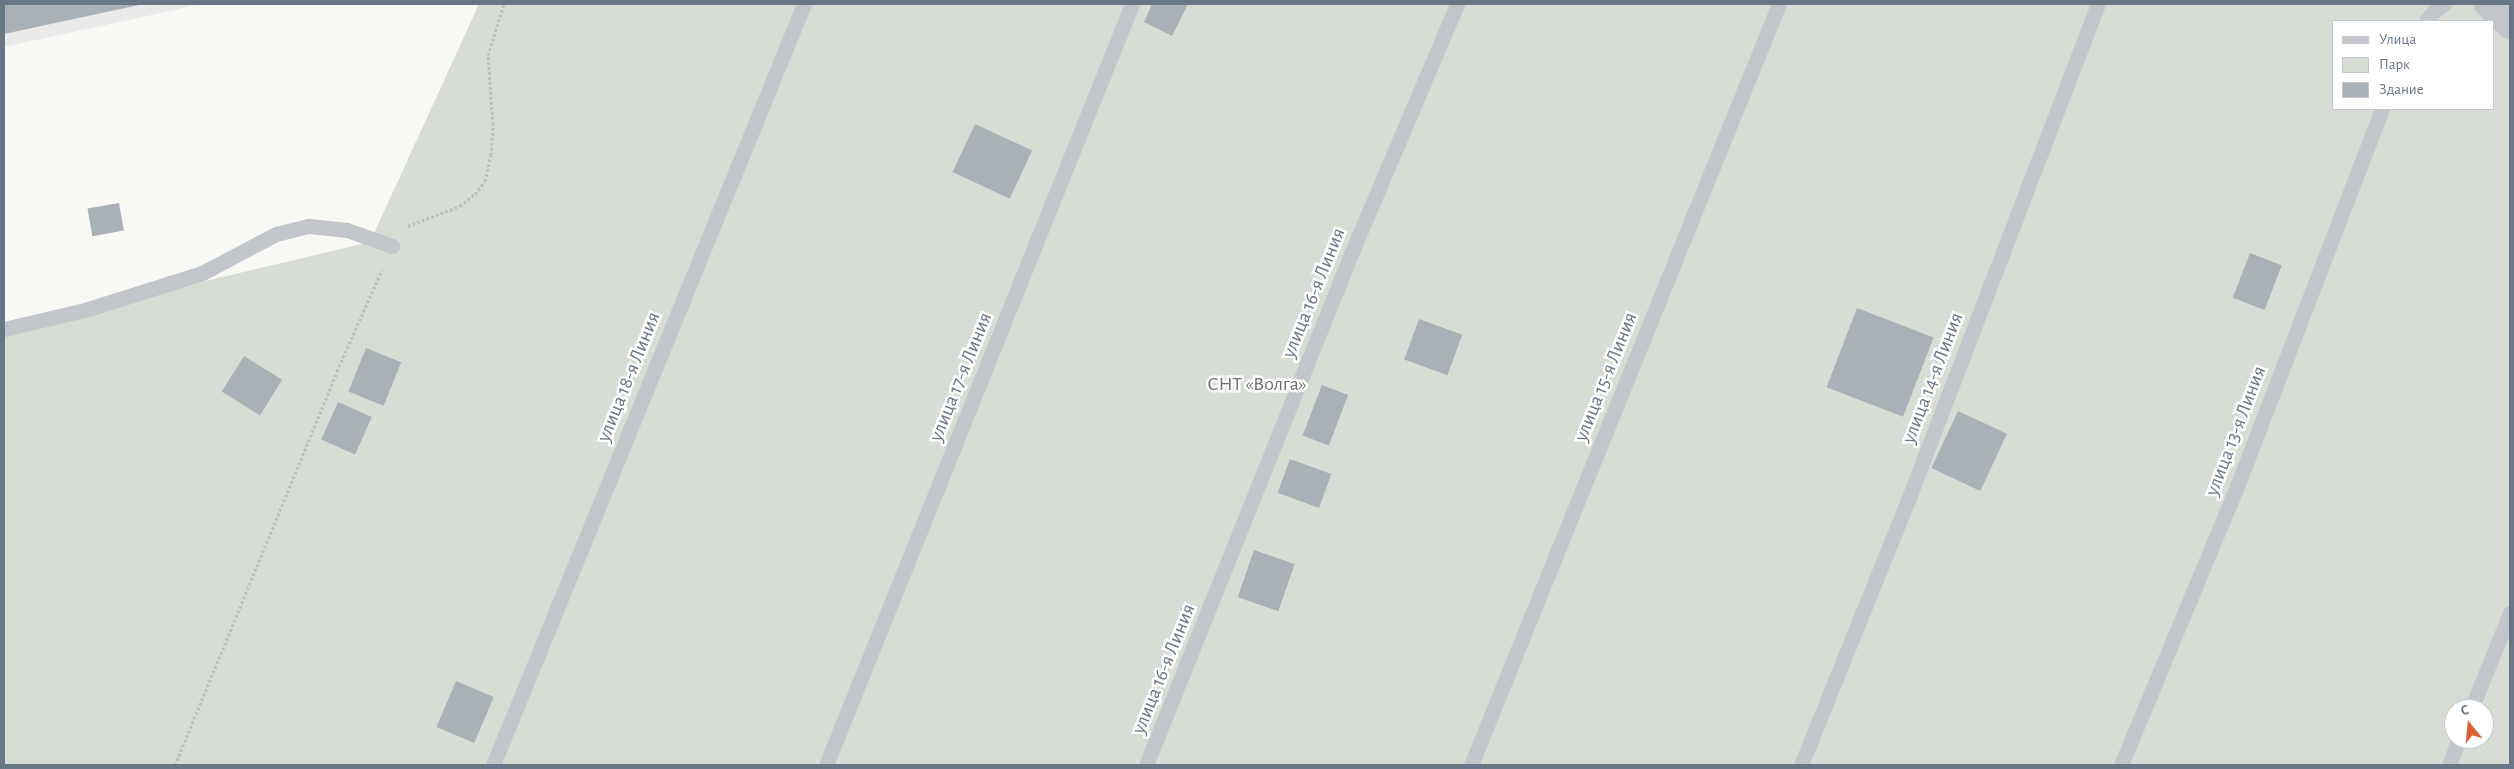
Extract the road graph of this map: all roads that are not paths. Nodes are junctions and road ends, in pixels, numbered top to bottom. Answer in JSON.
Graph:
{"nodes":[{"id":1,"x":804,"y":4,"type":"edge"},
{"id":2,"x":1132,"y":4,"type":"edge"},
{"id":3,"x":1456,"y":4,"type":"edge"},
{"id":4,"x":1779,"y":4,"type":"edge"},
{"id":5,"x":2098,"y":4,"type":"edge"},
{"id":6,"x":2444,"y":4,"type":"edge"},
{"id":7,"x":2488,"y":4,"type":"edge"},
{"id":8,"x":2427,"y":20,"type":"edge"},
{"id":9,"x":2510,"y":25,"type":"edge"},
{"id":10,"x":2382,"y":110,"type":"edge"},
{"id":11,"x":392,"y":246,"type":"road end"},
{"id":12,"x":4,"y":328,"type":"edge"},
{"id":13,"x":2510,"y":614,"type":"edge"},
{"id":14,"x":2475,"y":699,"type":"edge"},
{"id":15,"x":2455,"y":749,"type":"edge"},
{"id":16,"x":493,"y":765,"type":"edge"},
{"id":17,"x":826,"y":765,"type":"edge"},
{"id":18,"x":1146,"y":765,"type":"edge"},
{"id":19,"x":1471,"y":765,"type":"edge"},
{"id":20,"x":1801,"y":765,"type":"edge"},
{"id":21,"x":2121,"y":765,"type":"edge"},
{"id":22,"x":2449,"y":765,"type":"edge"}],
"edges":[{"from":1,"to":16,"type":"lane","name":"улица 18-я Линия"},
{"from":2,"to":17,"type":"lane","name":"улица 17-я Линия"},
{"from":3,"to":18,"type":"lane","name":"улица 16-я Линия"},
{"from":4,"to":19,"type":"lane","name":"улица 15-я Линия"},
{"from":5,"to":20,"type":"lane","name":"улица 14-я Линия"},
{"from":6,"to":8,"type":"lane"},
{"from":7,"to":9,"type":"street"},
{"from":10,"to":21,"type":"lane","name":"улица 13-я Линия"},
{"from":11,"to":12,"type":"lane"},
{"from":13,"to":14,"type":"lane"},
{"from":15,"to":22,"type":"lane"}]}
